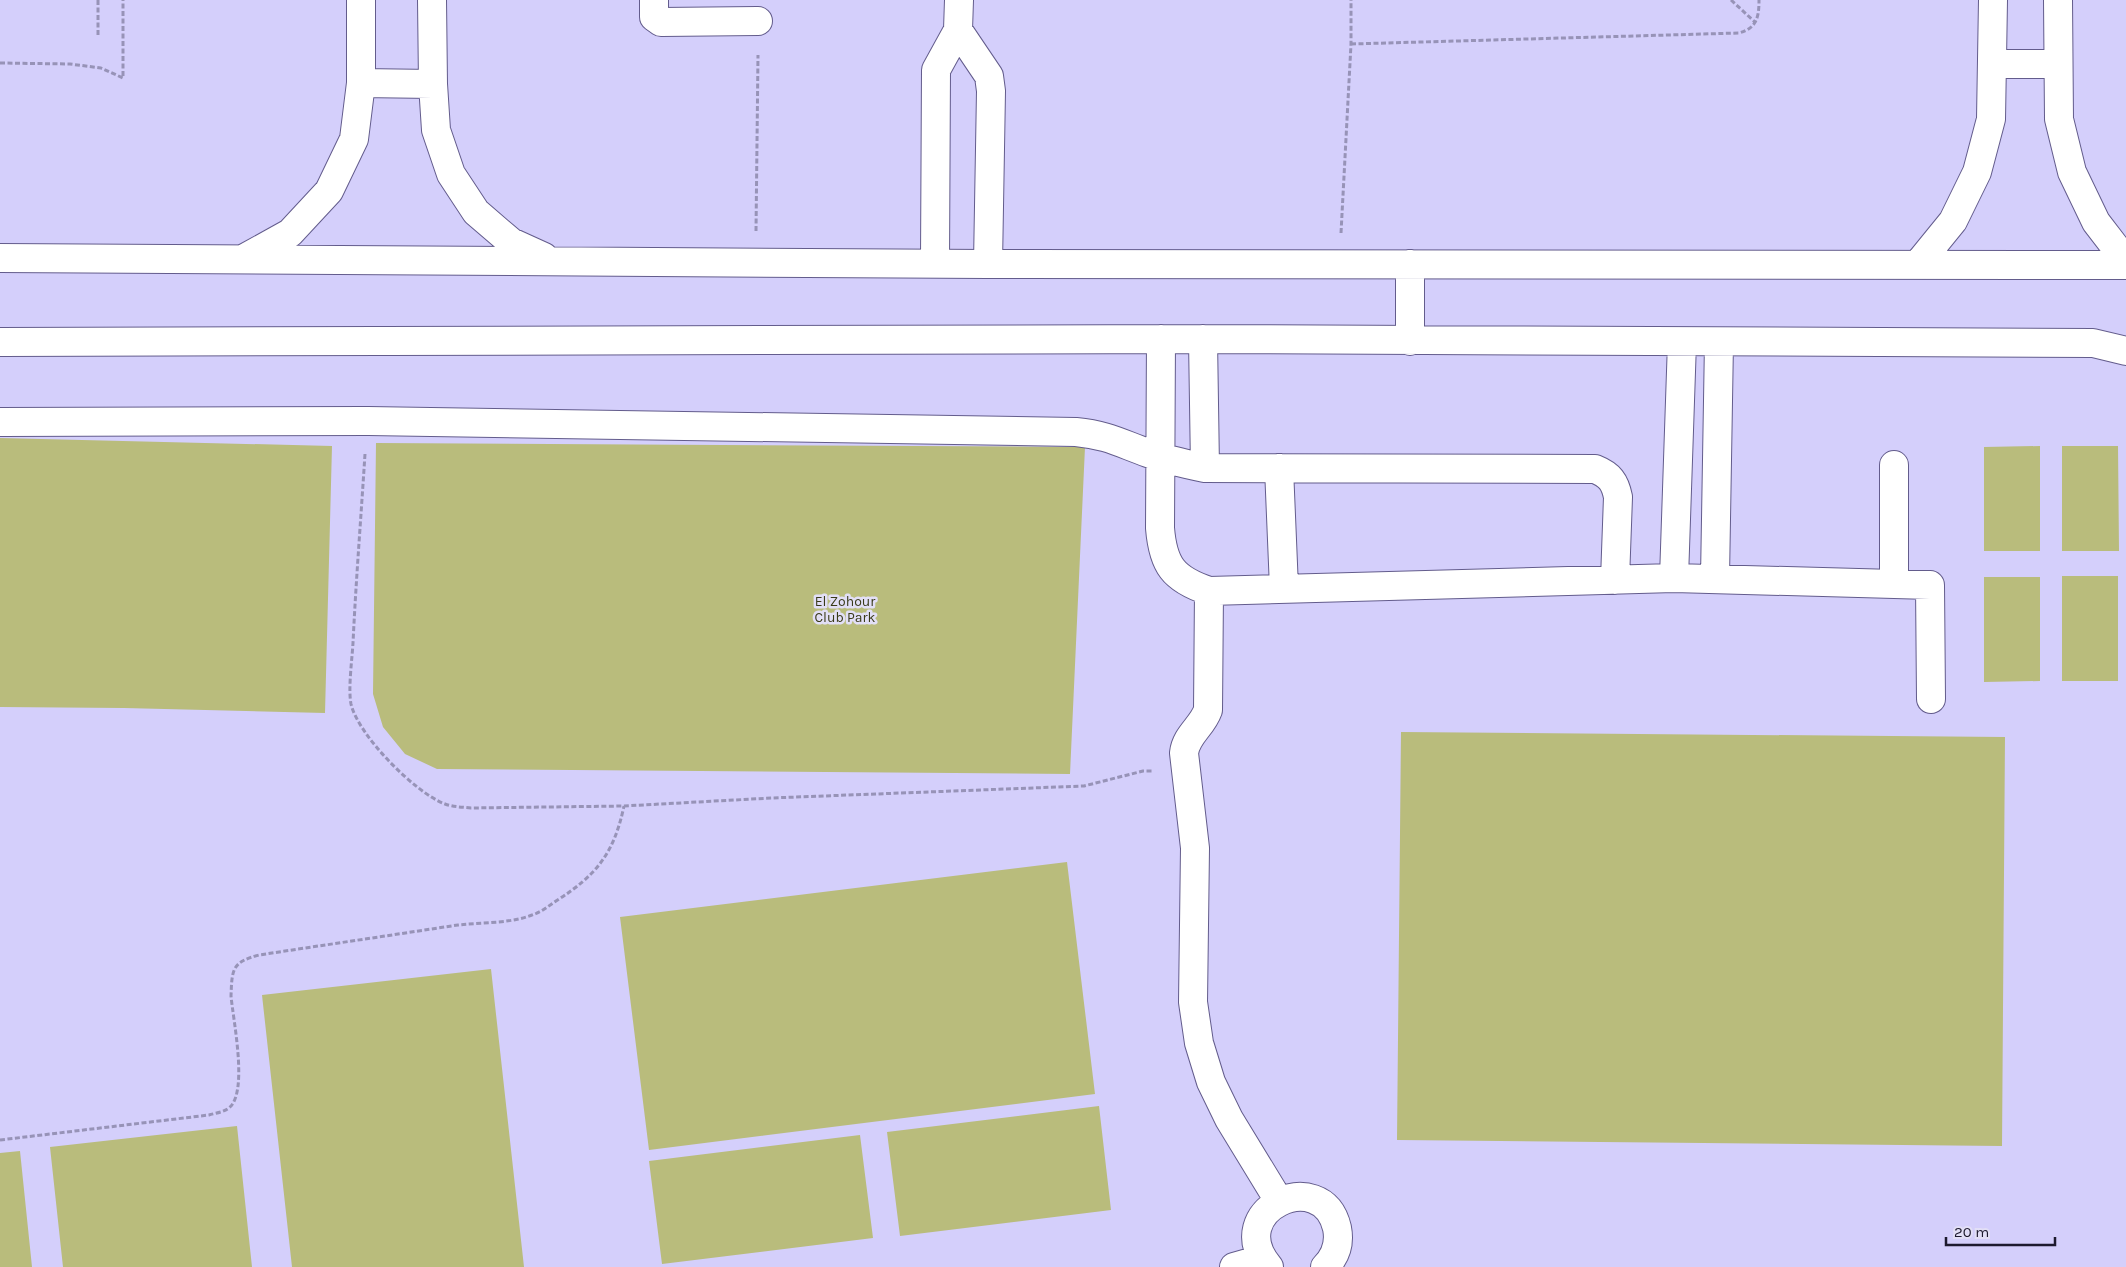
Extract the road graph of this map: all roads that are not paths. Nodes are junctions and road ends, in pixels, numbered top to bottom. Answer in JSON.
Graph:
{"nodes":[{"id":1,"x":361,"y":0,"type":"edge"},
{"id":2,"x":432,"y":0,"type":"edge"},
{"id":3,"x":654,"y":0,"type":"edge"},
{"id":4,"x":959,"y":0,"type":"edge"},
{"id":5,"x":1992,"y":0,"type":"edge"},
{"id":6,"x":2058,"y":0,"type":"edge"},
{"id":7,"x":758,"y":21,"type":"road end"},
{"id":8,"x":958,"y":30,"type":"junction"},
{"id":9,"x":1992,"y":64,"type":"junction"},
{"id":10,"x":2058,"y":64,"type":"junction"},
{"id":11,"x":361,"y":83,"type":"junction"},
{"id":12,"x":432,"y":84,"type":"junction"},
{"id":13,"x":0,"y":258,"type":"edge"},
{"id":14,"x":240,"y":261,"type":"junction"},
{"id":15,"x":552,"y":261,"type":"junction"},
{"id":16,"x":2126,"y":261,"type":"edge"},
{"id":17,"x":935,"y":262,"type":"junction"},
{"id":18,"x":988,"y":264,"type":"junction"},
{"id":19,"x":1410,"y":264,"type":"junction"},
{"id":20,"x":1918,"y":264,"type":"junction"},
{"id":21,"x":2126,"y":265,"type":"edge"},
{"id":22,"x":1161,"y":339,"type":"junction"},
{"id":23,"x":1203,"y":339,"type":"junction"},
{"id":24,"x":1410,"y":341,"type":"junction"},
{"id":25,"x":0,"y":342,"type":"edge"},
{"id":26,"x":1682,"y":342,"type":"junction"},
{"id":27,"x":1719,"y":342,"type":"junction"},
{"id":28,"x":2126,"y":351,"type":"edge"},
{"id":29,"x":0,"y":422,"type":"edge"},
{"id":30,"x":1161,"y":457,"type":"junction"},
{"id":31,"x":1894,"y":465,"type":"dead end"},
{"id":32,"x":1205,"y":468,"type":"junction"},
{"id":33,"x":1279,"y":468,"type":"junction"},
{"id":34,"x":1674,"y":578,"type":"junction"},
{"id":35,"x":1715,"y":578,"type":"junction"},
{"id":36,"x":1615,"y":580,"type":"junction"},
{"id":37,"x":1894,"y":583,"type":"junction"},
{"id":38,"x":1284,"y":588,"type":"junction"},
{"id":39,"x":1209,"y":590,"type":"junction"},
{"id":40,"x":1931,"y":699,"type":"dead end"},
{"id":41,"x":1280,"y":1201,"type":"junction"},
{"id":42,"x":1265,"y":1263,"type":"edge"},
{"id":43,"x":1234,"y":1267,"type":"edge"},
{"id":44,"x":1325,"y":1267,"type":"edge"}],
"edges":[{"from":1,"to":11,"type":"street"},
{"from":2,"to":12,"type":"street"},
{"from":3,"to":7,"type":"street"},
{"from":4,"to":8,"type":"street"},
{"from":5,"to":9,"type":"street"},
{"from":6,"to":10,"type":"street"},
{"from":8,"to":17,"type":"street"},
{"from":8,"to":18,"type":"street"},
{"from":9,"to":10,"type":"street"},
{"from":9,"to":20,"type":"street"},
{"from":10,"to":16,"type":"street"},
{"from":11,"to":12,"type":"street"},
{"from":11,"to":14,"type":"street"},
{"from":12,"to":15,"type":"street"},
{"from":13,"to":14,"type":"street"},
{"from":14,"to":15,"type":"street"},
{"from":15,"to":17,"type":"street"},
{"from":17,"to":18,"type":"street"},
{"from":18,"to":19,"type":"street"},
{"from":19,"to":20,"type":"street"},
{"from":19,"to":24,"type":"street"},
{"from":20,"to":21,"type":"street"},
{"from":22,"to":23,"type":"street"},
{"from":22,"to":25,"type":"street"},
{"from":22,"to":30,"type":"street"},
{"from":23,"to":24,"type":"street"},
{"from":23,"to":32,"type":"street"},
{"from":24,"to":26,"type":"street"},
{"from":26,"to":27,"type":"street"},
{"from":26,"to":34,"type":"street"},
{"from":27,"to":28,"type":"street"},
{"from":27,"to":35,"type":"street"},
{"from":29,"to":30,"type":"street"},
{"from":30,"to":32,"type":"street"},
{"from":30,"to":39,"type":"street"},
{"from":31,"to":37,"type":"street"},
{"from":32,"to":33,"type":"street"},
{"from":33,"to":36,"type":"street"},
{"from":33,"to":38,"type":"street"},
{"from":34,"to":35,"type":"street"},
{"from":34,"to":36,"type":"street"},
{"from":35,"to":37,"type":"street"},
{"from":36,"to":38,"type":"street"},
{"from":37,"to":40,"type":"street"},
{"from":38,"to":39,"type":"street"},
{"from":39,"to":41,"type":"street"},
{"from":41,"to":42,"type":"street"},
{"from":41,"to":44,"type":"street"},
{"from":42,"to":43,"type":"street"}]}
